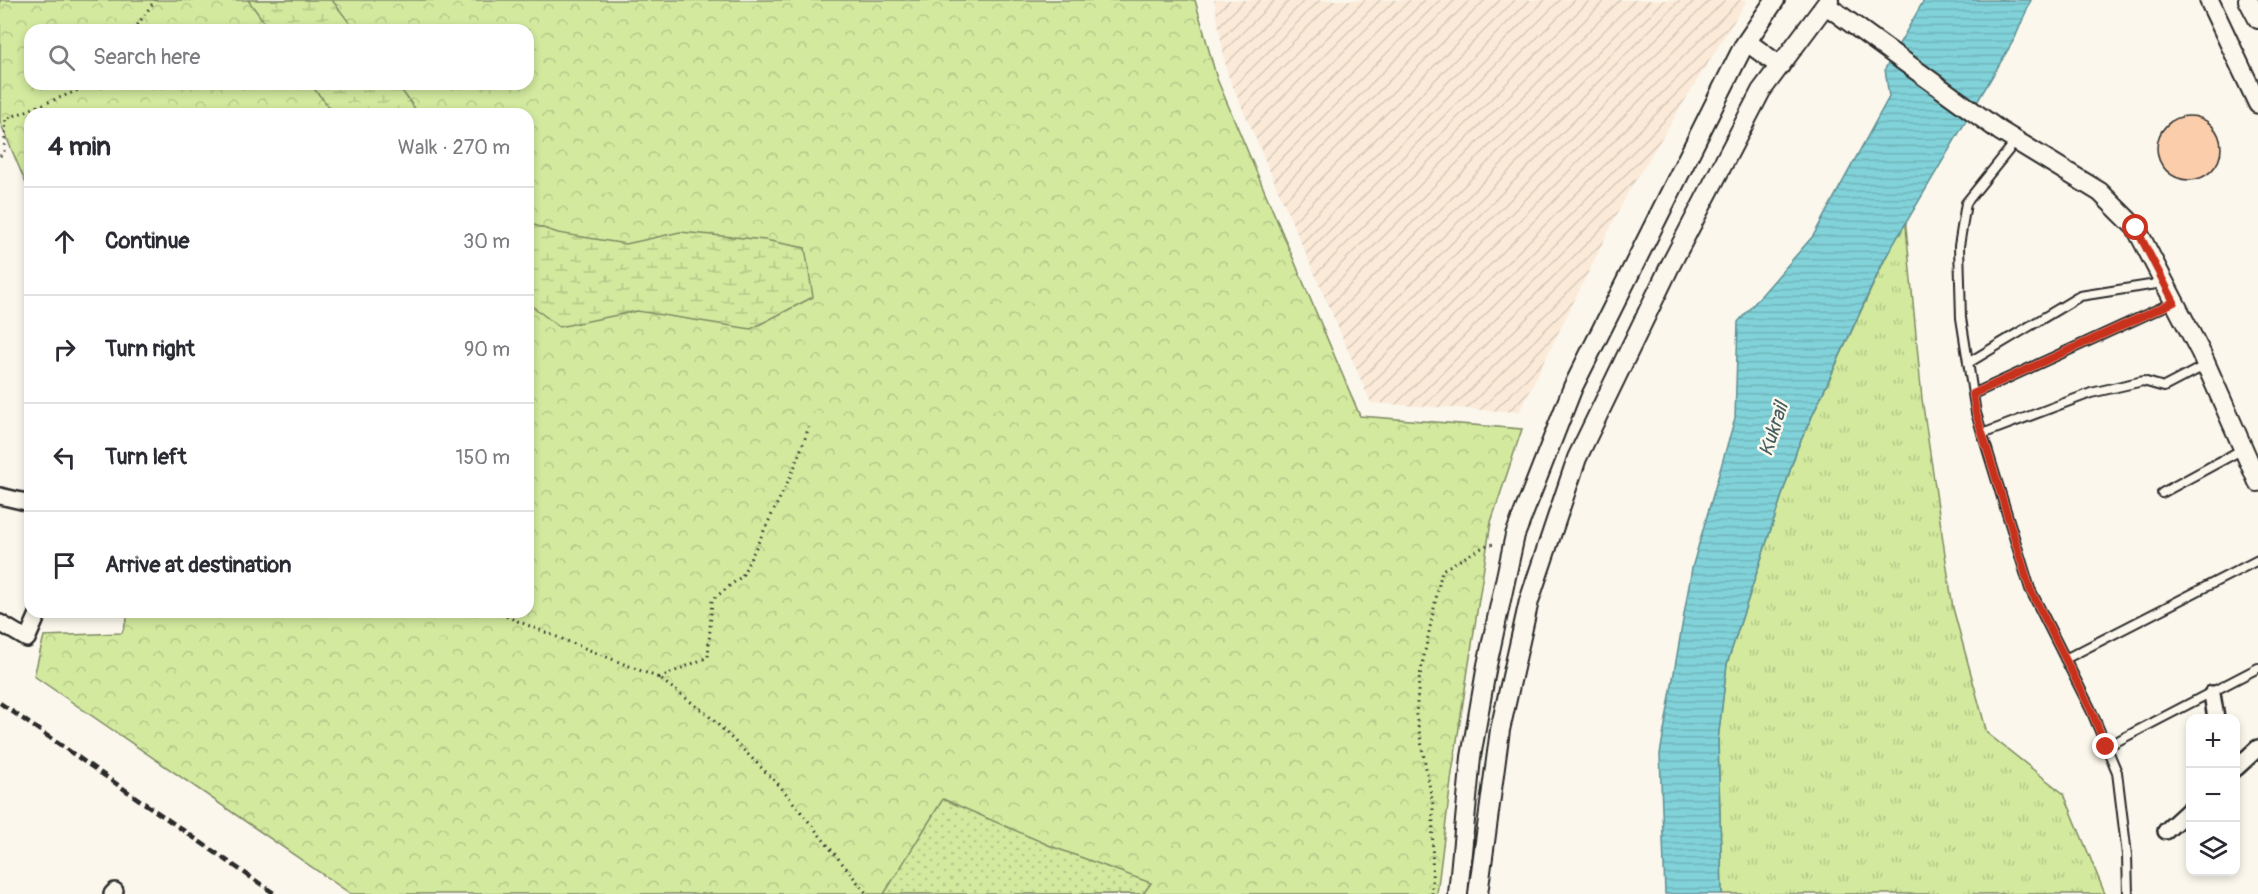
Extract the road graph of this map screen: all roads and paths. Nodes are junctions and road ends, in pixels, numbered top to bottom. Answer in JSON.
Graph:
{"nodes":[{"id":1,"x":155,"y":0,"type":"edge"},
{"id":2,"x":1775,"y":0,"type":"edge"},
{"id":3,"x":2209,"y":0,"type":"edge"},
{"id":4,"x":2248,"y":0,"type":"edge"},
{"id":5,"x":1831,"y":6,"type":"edge"},
{"id":6,"x":2258,"y":19,"type":"edge"},
{"id":7,"x":138,"y":24,"type":"edge"},
{"id":8,"x":1747,"y":42,"type":"junction"},
{"id":9,"x":1780,"y":66,"type":"junction"},
{"id":10,"x":79,"y":90,"type":"edge"},
{"id":11,"x":2258,"y":104,"type":"edge"},
{"id":12,"x":34,"y":108,"type":"edge"},
{"id":13,"x":24,"y":112,"type":"edge"},
{"id":14,"x":2008,"y":136,"type":"junction"},
{"id":15,"x":0,"y":156,"type":"edge"},
{"id":16,"x":2164,"y":283,"type":"junction"},
{"id":17,"x":2174,"y":302,"type":"junction"},
{"id":18,"x":1968,"y":363,"type":"junction"},
{"id":19,"x":2206,"y":365,"type":"junction"},
{"id":20,"x":1973,"y":394,"type":"junction"},
{"id":21,"x":809,"y":427,"type":"dead end"},
{"id":22,"x":1982,"y":434,"type":"junction"},
{"id":23,"x":2243,"y":449,"type":"junction"},
{"id":24,"x":2258,"y":482,"type":"edge"},
{"id":25,"x":2162,"y":493,"type":"dead end"},
{"id":26,"x":0,"y":496,"type":"edge"},
{"id":27,"x":24,"y":498,"type":"edge"},
{"id":28,"x":1513,"y":542,"type":"junction"},
{"id":29,"x":2258,"y":560,"type":"edge"},
{"id":30,"x":36,"y":618,"type":"edge"},
{"id":31,"x":510,"y":618,"type":"edge"},
{"id":32,"x":0,"y":623,"type":"edge"},
{"id":33,"x":2065,"y":659,"type":"junction"},
{"id":34,"x":2258,"y":668,"type":"edge"},
{"id":35,"x":659,"y":678,"type":"junction"},
{"id":36,"x":2212,"y":694,"type":"junction"},
{"id":37,"x":2215,"y":714,"type":"edge"},
{"id":38,"x":2106,"y":747,"type":"junction"},
{"id":39,"x":2258,"y":748,"type":"edge"},
{"id":40,"x":2240,"y":764,"type":"edge"},
{"id":41,"x":2186,"y":813,"type":"edge"},
{"id":42,"x":2166,"y":831,"type":"dead end"},
{"id":43,"x":867,"y":894,"type":"edge"},
{"id":44,"x":1432,"y":894,"type":"edge"},
{"id":45,"x":1458,"y":894,"type":"edge"},
{"id":46,"x":1478,"y":894,"type":"edge"},
{"id":47,"x":2128,"y":894,"type":"edge"}],
"edges":[{"from":1,"to":7,"type":"path"},
{"from":2,"to":8,"type":"street"},
{"from":3,"to":11,"type":"street"},
{"from":4,"to":6,"type":"street"},
{"from":5,"to":9,"type":"street"},
{"from":5,"to":14,"type":"street"},
{"from":8,"to":9,"type":"street"},
{"from":8,"to":28,"type":"street"},
{"from":9,"to":46,"type":"street"},
{"from":10,"to":12,"type":"path"},
{"from":13,"to":15,"type":"path"},
{"from":14,"to":16,"type":"street"},
{"from":14,"to":18,"type":"lane"},
{"from":16,"to":17,"type":"street"},
{"from":16,"to":18,"type":"lane"},
{"from":17,"to":19,"type":"street"},
{"from":17,"to":20,"type":"lane"},
{"from":18,"to":20,"type":"lane"},
{"from":19,"to":22,"type":"lane"},
{"from":19,"to":23,"type":"street"},
{"from":20,"to":22,"type":"lane"},
{"from":21,"to":35,"type":"path"},
{"from":22,"to":33,"type":"lane"},
{"from":23,"to":24,"type":"street"},
{"from":23,"to":25,"type":"lane"},
{"from":26,"to":27,"type":"street"},
{"from":28,"to":44,"type":"path"},
{"from":28,"to":45,"type":"street"},
{"from":29,"to":33,"type":"lane"},
{"from":30,"to":32,"type":"street"},
{"from":31,"to":35,"type":"path"},
{"from":33,"to":38,"type":"lane"},
{"from":34,"to":36,"type":"lane"},
{"from":35,"to":43,"type":"path"},
{"from":36,"to":37,"type":"street"},
{"from":36,"to":38,"type":"lane"},
{"from":38,"to":47,"type":"lane"},
{"from":39,"to":40,"type":"street"},
{"from":41,"to":42,"type":"street"}]}
